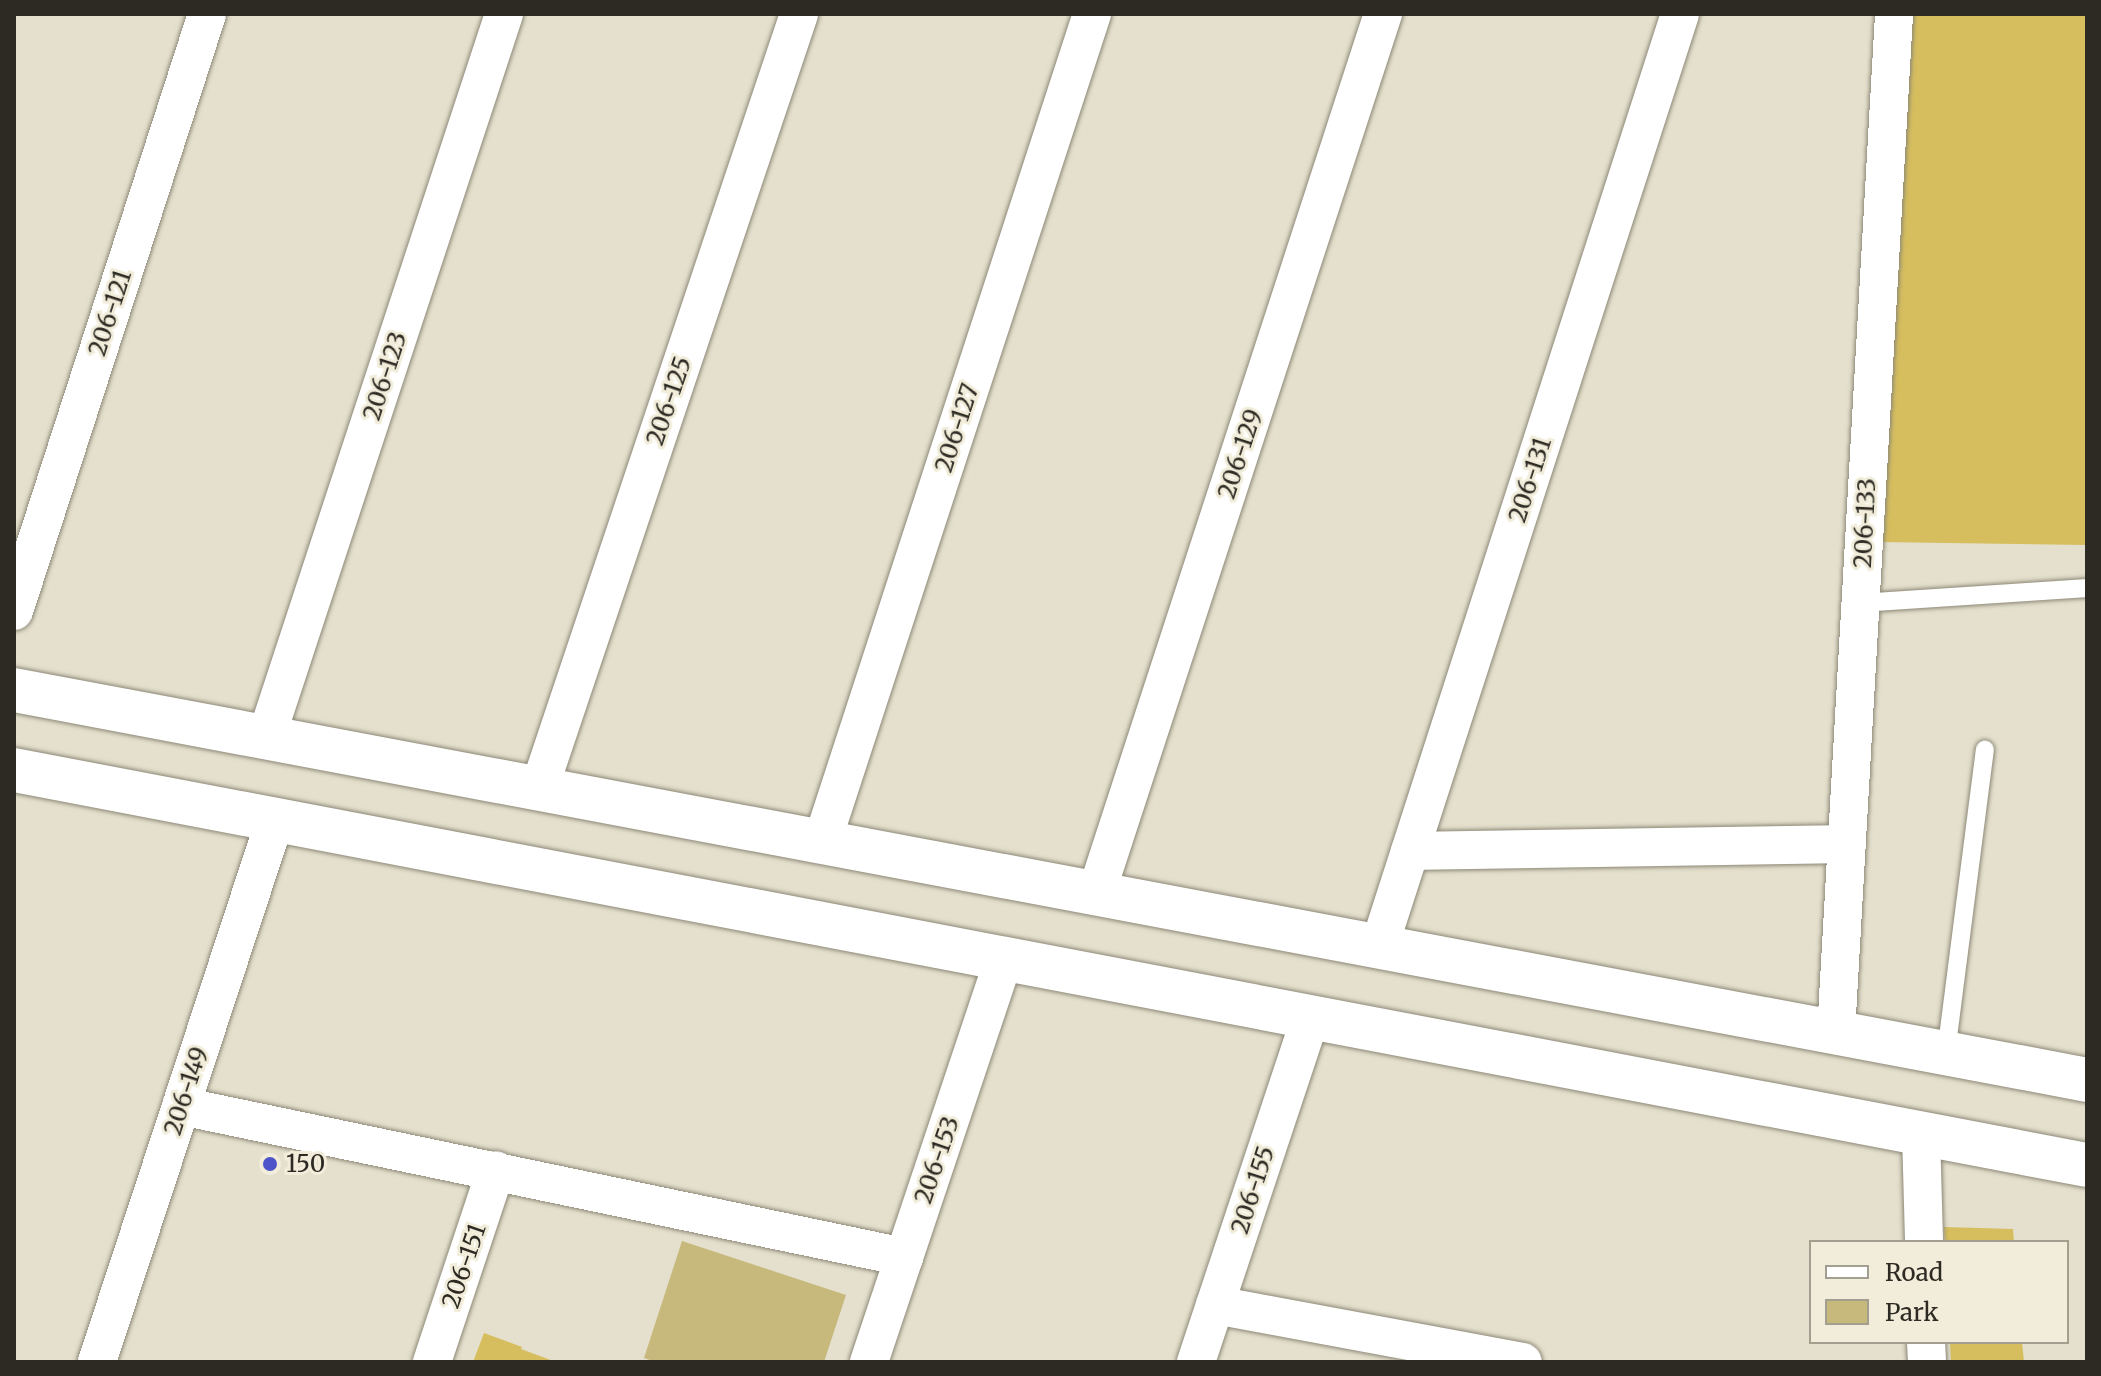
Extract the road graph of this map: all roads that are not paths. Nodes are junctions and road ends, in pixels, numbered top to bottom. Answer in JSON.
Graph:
{"nodes":[{"id":1,"x":207,"y":14,"type":"edge"},
{"id":2,"x":504,"y":14,"type":"edge"},
{"id":3,"x":799,"y":14,"type":"edge"},
{"id":4,"x":1092,"y":14,"type":"edge"},
{"id":5,"x":1383,"y":14,"type":"edge"},
{"id":6,"x":1680,"y":14,"type":"edge"},
{"id":7,"x":1894,"y":14,"type":"edge"},
{"id":8,"x":2087,"y":588,"type":"edge"},
{"id":9,"x":1861,"y":603,"type":"junction"},
{"id":10,"x":14,"y":611,"type":"edge"},
{"id":11,"x":14,"y":690,"type":"edge"},
{"id":12,"x":266,"y":738,"type":"junction"},
{"id":13,"x":1985,"y":749,"type":"dead end"},
{"id":14,"x":14,"y":770,"type":"edge"},
{"id":15,"x":539,"y":789,"type":"junction"},
{"id":16,"x":275,"y":820,"type":"junction"},
{"id":17,"x":822,"y":842,"type":"junction"},
{"id":18,"x":1847,"y":844,"type":"junction"},
{"id":19,"x":1410,"y":851,"type":"junction"},
{"id":20,"x":1096,"y":894,"type":"junction"},
{"id":21,"x":1379,"y":947,"type":"junction"},
{"id":22,"x":1004,"y":959,"type":"junction"},
{"id":23,"x":1311,"y":1017,"type":"junction"},
{"id":24,"x":1836,"y":1033,"type":"junction"},
{"id":25,"x":1946,"y":1053,"type":"junction"},
{"id":26,"x":2087,"y":1080,"type":"edge"},
{"id":27,"x":181,"y":1106,"type":"junction"},
{"id":28,"x":1921,"y":1133,"type":"junction"},
{"id":29,"x":2087,"y":1165,"type":"edge"},
{"id":30,"x":496,"y":1170,"type":"junction"},
{"id":31,"x":1924,"y":1240,"type":"edge"},
{"id":32,"x":904,"y":1257,"type":"junction"},
{"id":33,"x":1215,"y":1305,"type":"junction"},
{"id":34,"x":97,"y":1362,"type":"edge"},
{"id":35,"x":432,"y":1362,"type":"edge"},
{"id":36,"x":869,"y":1362,"type":"edge"},
{"id":37,"x":1196,"y":1362,"type":"edge"},
{"id":38,"x":1519,"y":1362,"type":"edge"}],
"edges":[{"from":1,"to":10,"type":"street","name":"206-121"},
{"from":2,"to":12,"type":"street","name":"206-123"},
{"from":3,"to":15,"type":"street","name":"206-125"},
{"from":4,"to":17,"type":"street","name":"206-127"},
{"from":5,"to":20,"type":"street","name":"206-129"},
{"from":6,"to":19,"type":"street","name":"206-131"},
{"from":7,"to":9,"type":"street","name":"206-133"},
{"from":8,"to":9,"type":"lane"},
{"from":9,"to":18,"type":"street","name":"206-133"},
{"from":11,"to":12,"type":"street"},
{"from":12,"to":15,"type":"street"},
{"from":13,"to":25,"type":"lane"},
{"from":14,"to":16,"type":"street"},
{"from":15,"to":17,"type":"street"},
{"from":16,"to":22,"type":"street"},
{"from":16,"to":27,"type":"street","name":"206-149"},
{"from":17,"to":20,"type":"street"},
{"from":18,"to":19,"type":"street"},
{"from":18,"to":24,"type":"street","name":"206-133"},
{"from":19,"to":21,"type":"street","name":"206-131"},
{"from":20,"to":21,"type":"street"},
{"from":21,"to":24,"type":"street"},
{"from":22,"to":23,"type":"street"},
{"from":22,"to":32,"type":"street","name":"206-153"},
{"from":23,"to":28,"type":"street"},
{"from":23,"to":33,"type":"street","name":"206-155"},
{"from":24,"to":25,"type":"street"},
{"from":25,"to":26,"type":"street"},
{"from":27,"to":30,"type":"street"},
{"from":27,"to":34,"type":"street","name":"206-149"},
{"from":28,"to":29,"type":"street"},
{"from":28,"to":31,"type":"street"},
{"from":30,"to":32,"type":"street"},
{"from":30,"to":35,"type":"street","name":"206-151"},
{"from":32,"to":36,"type":"street","name":"206-153"},
{"from":33,"to":37,"type":"street","name":"206-155"},
{"from":33,"to":38,"type":"street"}]}
